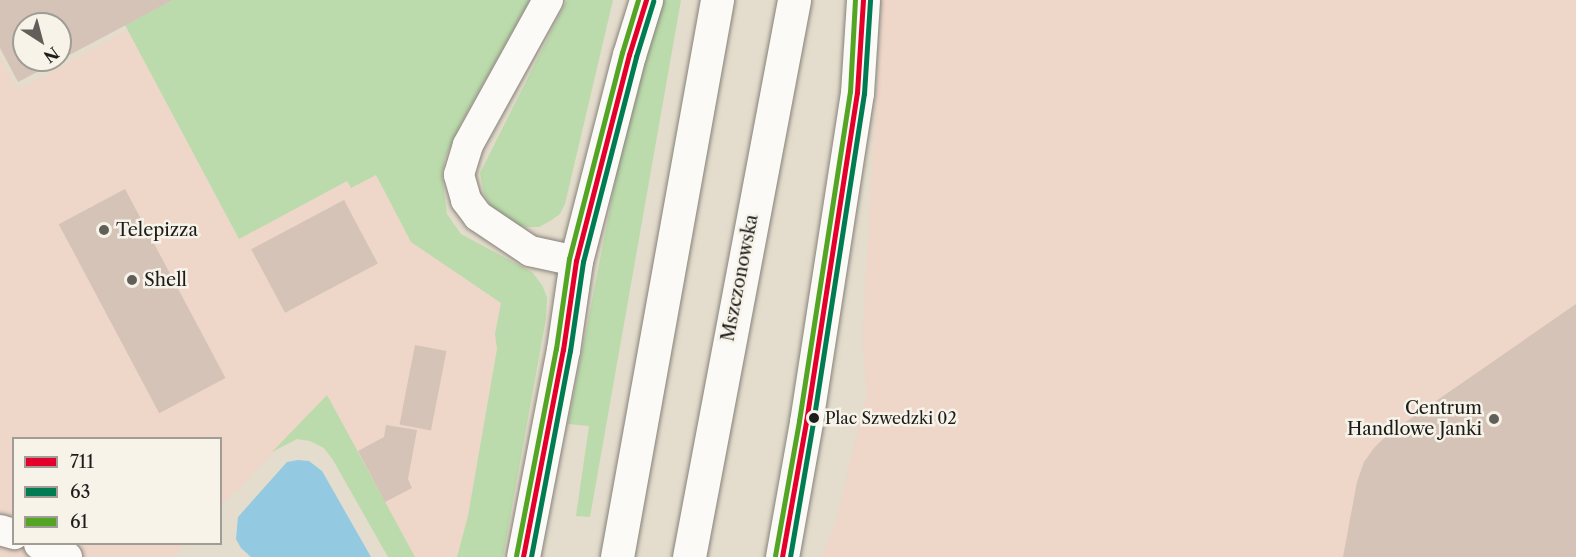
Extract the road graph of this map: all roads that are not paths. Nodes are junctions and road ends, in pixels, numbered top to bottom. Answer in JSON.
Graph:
{"nodes":[{"id":1,"x":548,"y":0,"type":"edge"},
{"id":2,"x":646,"y":0,"type":"edge"},
{"id":3,"x":717,"y":0,"type":"edge"},
{"id":4,"x":794,"y":0,"type":"edge"},
{"id":5,"x":863,"y":0,"type":"edge"},
{"id":6,"x":576,"y":261,"type":"junction"},
{"id":7,"x":620,"y":544,"type":"edge"},
{"id":8,"x":43,"y":545,"type":"edge"},
{"id":9,"x":690,"y":551,"type":"edge"},
{"id":10,"x":67,"y":557,"type":"edge"},
{"id":11,"x":523,"y":557,"type":"edge"},
{"id":12,"x":782,"y":557,"type":"edge"}],
"edges":[{"from":1,"to":6,"type":"street"},
{"from":2,"to":6,"type":"main road"},
{"from":3,"to":7,"type":"main road"},
{"from":4,"to":9,"type":"main road","name":"Mszczonowska"},
{"from":5,"to":12,"type":"main road"},
{"from":6,"to":11,"type":"main road"},
{"from":8,"to":10,"type":"street"}]}
